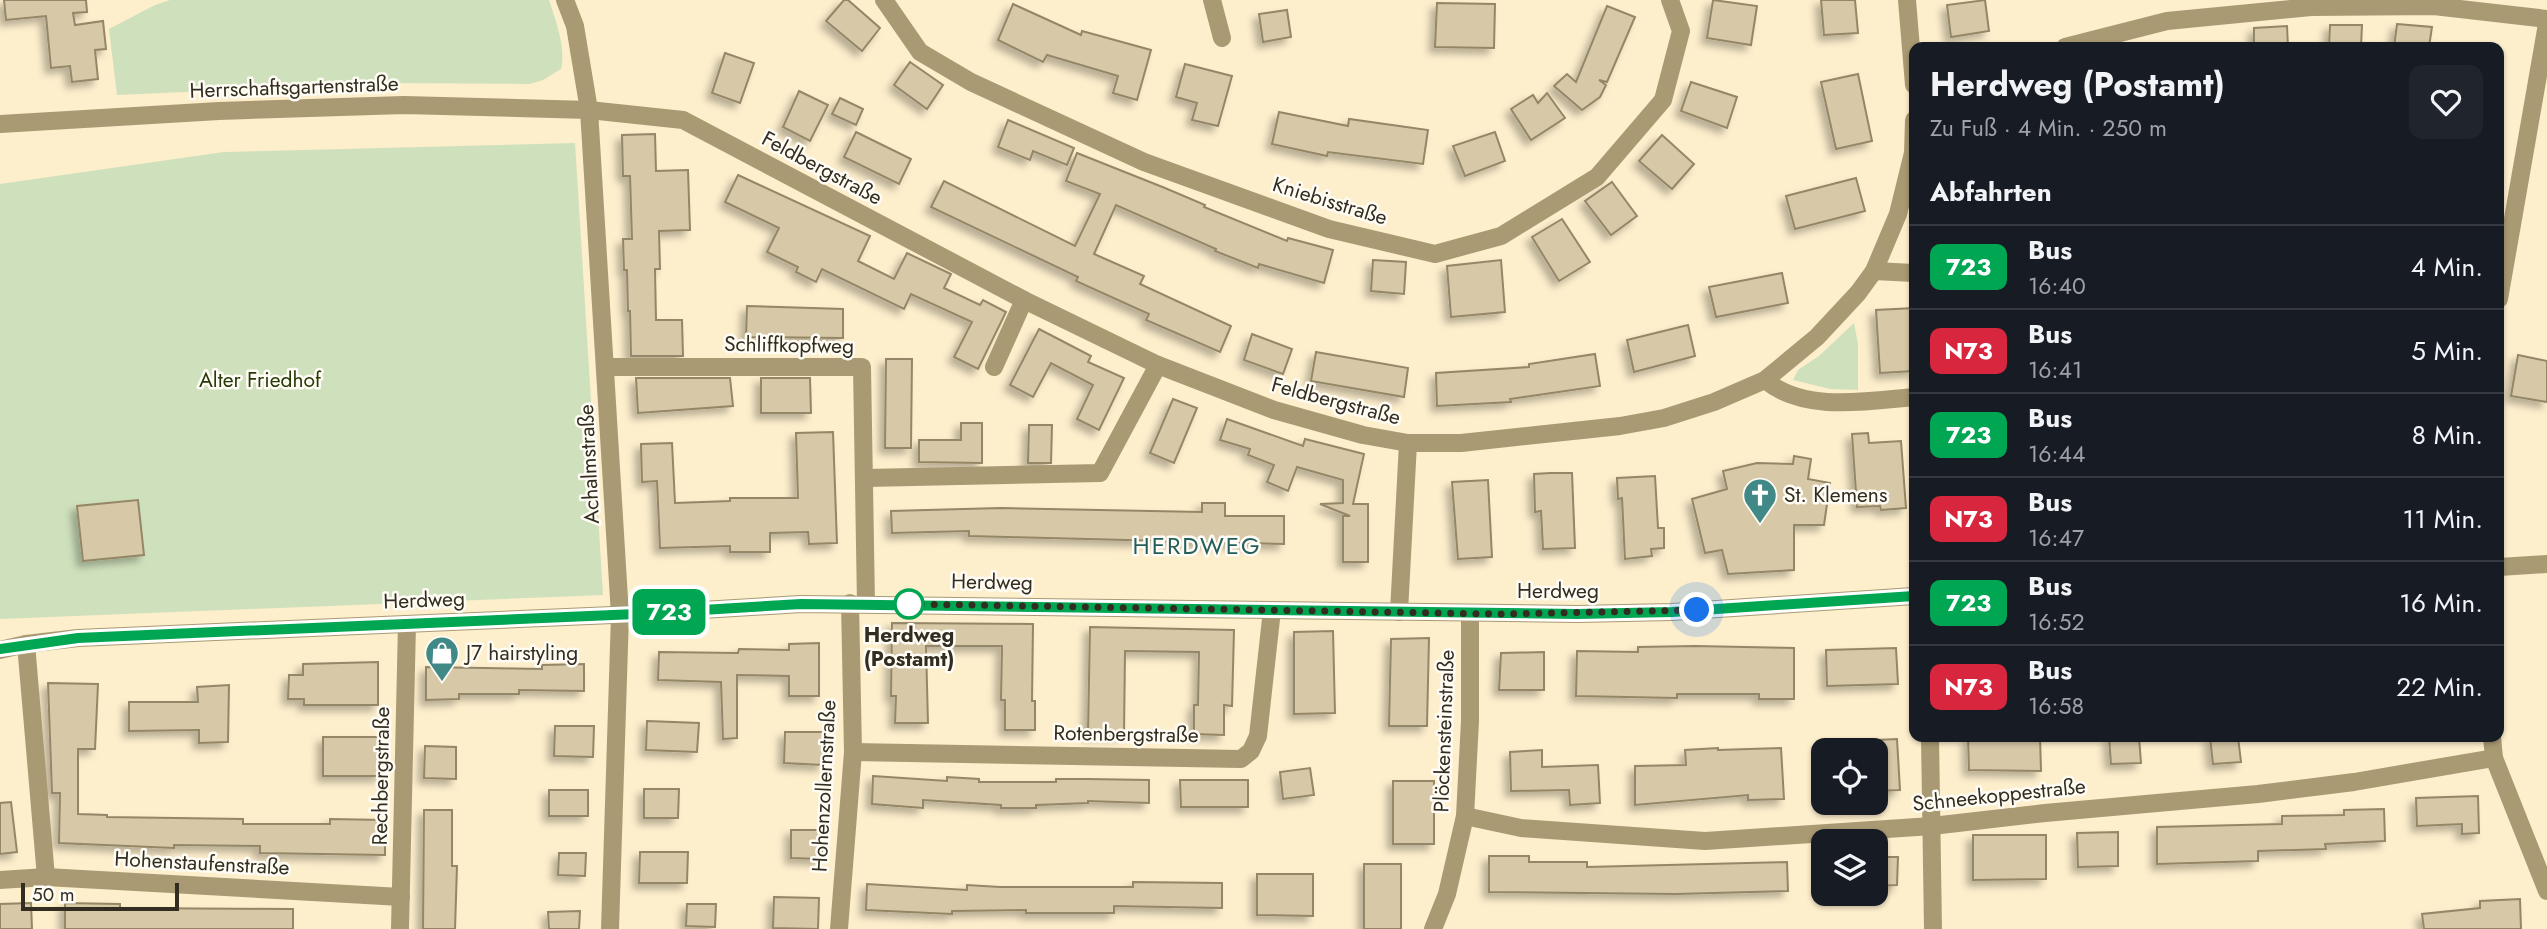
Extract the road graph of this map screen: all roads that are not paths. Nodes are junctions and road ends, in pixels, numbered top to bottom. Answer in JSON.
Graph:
{"nodes":[{"id":1,"x":565,"y":0,"type":"edge"},
{"id":2,"x":884,"y":0,"type":"edge"},
{"id":3,"x":1212,"y":0,"type":"edge"},
{"id":4,"x":1670,"y":0,"type":"edge"},
{"id":5,"x":1907,"y":0,"type":"edge"},
{"id":6,"x":2547,"y":22,"type":"edge"},
{"id":7,"x":1222,"y":38,"type":"dead end"},
{"id":8,"x":1910,"y":42,"type":"edge"},
{"id":9,"x":2085,"y":42,"type":"edge"},
{"id":10,"x":589,"y":110,"type":"junction"},
{"id":11,"x":0,"y":124,"type":"edge"},
{"id":12,"x":1909,"y":169,"type":"edge"},
{"id":13,"x":2504,"y":233,"type":"edge"},
{"id":14,"x":1874,"y":271,"type":"junction"},
{"id":15,"x":1909,"y":273,"type":"edge"},
{"id":16,"x":1024,"y":300,"type":"junction"},
{"id":17,"x":1158,"y":365,"type":"junction"},
{"id":18,"x":606,"y":367,"type":"junction"},
{"id":19,"x":994,"y":367,"type":"dead end"},
{"id":20,"x":1765,"y":380,"type":"junction"},
{"id":21,"x":1909,"y":397,"type":"edge"},
{"id":22,"x":1408,"y":443,"type":"junction"},
{"id":23,"x":866,"y":478,"type":"junction"},
{"id":24,"x":2547,"y":564,"type":"edge"},
{"id":25,"x":2504,"y":567,"type":"edge"},
{"id":26,"x":1909,"y":596,"type":"edge"},
{"id":27,"x":858,"y":603,"type":"junction"},
{"id":28,"x":1272,"y":610,"type":"junction"},
{"id":29,"x":1399,"y":612,"type":"junction"},
{"id":30,"x":1470,"y":613,"type":"junction"},
{"id":31,"x":620,"y":615,"type":"junction"},
{"id":32,"x":407,"y":624,"type":"junction"},
{"id":33,"x":26,"y":644,"type":"junction"},
{"id":34,"x":0,"y":650,"type":"edge"},
{"id":35,"x":1930,"y":742,"type":"edge"},
{"id":36,"x":2492,"y":742,"type":"edge"},
{"id":37,"x":853,"y":752,"type":"junction"},
{"id":38,"x":2494,"y":758,"type":"junction"},
{"id":39,"x":1465,"y":816,"type":"junction"},
{"id":40,"x":1932,"y":827,"type":"junction"},
{"id":41,"x":46,"y":877,"type":"junction"},
{"id":42,"x":0,"y":880,"type":"edge"},
{"id":43,"x":2547,"y":891,"type":"edge"},
{"id":44,"x":401,"y":897,"type":"junction"},
{"id":45,"x":400,"y":929,"type":"edge"},
{"id":46,"x":610,"y":929,"type":"edge"},
{"id":47,"x":839,"y":929,"type":"edge"},
{"id":48,"x":1433,"y":929,"type":"edge"},
{"id":49,"x":1933,"y":929,"type":"edge"}],
"edges":[{"from":1,"to":10,"type":"street","name":"Achalmstraße"},
{"from":2,"to":4,"type":"street","name":"Kniebisstraße"},
{"from":3,"to":7,"type":"street"},
{"from":5,"to":8,"type":"street"},
{"from":6,"to":9,"type":"street"},
{"from":6,"to":13,"type":"street"},
{"from":10,"to":11,"type":"street","name":"Herrschaftsgartenstraße"},
{"from":10,"to":16,"type":"street","name":"Feldbergstraße"},
{"from":10,"to":18,"type":"street","name":"Achalmstraße"},
{"from":12,"to":14,"type":"street","name":"Feldbergstraße"},
{"from":14,"to":15,"type":"street"},
{"from":14,"to":20,"type":"street","name":"Feldbergstraße"},
{"from":16,"to":17,"type":"street","name":"Feldbergstraße"},
{"from":16,"to":19,"type":"street"},
{"from":17,"to":22,"type":"street","name":"Feldbergstraße"},
{"from":17,"to":23,"type":"street"},
{"from":18,"to":23,"type":"street","name":"Schliffkopfweg"},
{"from":18,"to":31,"type":"street","name":"Achalmstraße"},
{"from":20,"to":21,"type":"street"},
{"from":20,"to":22,"type":"street","name":"Feldbergstraße"},
{"from":22,"to":29,"type":"street","name":"Feldbergstraße"},
{"from":23,"to":27,"type":"street","name":"Schliffkopfweg"},
{"from":24,"to":25,"type":"street"},
{"from":26,"to":30,"type":"street","name":"Herdweg"},
{"from":27,"to":28,"type":"street","name":"Herdweg"},
{"from":27,"to":31,"type":"street","name":"Herdweg"},
{"from":27,"to":37,"type":"street","name":"Hohenzollernstraße"},
{"from":28,"to":29,"type":"street","name":"Herdweg"},
{"from":28,"to":37,"type":"street","name":"Rotenbergstraße"},
{"from":29,"to":30,"type":"street","name":"Herdweg"},
{"from":30,"to":39,"type":"street","name":"Plöckensteinstraße"},
{"from":31,"to":32,"type":"street","name":"Herdweg"},
{"from":31,"to":46,"type":"street","name":"Achalmstraße"},
{"from":32,"to":33,"type":"street","name":"Herdweg"},
{"from":32,"to":44,"type":"street","name":"Rechbergstraße"},
{"from":33,"to":34,"type":"street","name":"Herdweg"},
{"from":33,"to":41,"type":"street"},
{"from":35,"to":40,"type":"street"},
{"from":36,"to":38,"type":"street"},
{"from":37,"to":47,"type":"street","name":"Hohenzollernstraße"},
{"from":38,"to":40,"type":"street","name":"Schneekoppestraße"},
{"from":38,"to":43,"type":"street"},
{"from":39,"to":40,"type":"street","name":"Schneekoppestraße"},
{"from":39,"to":48,"type":"street","name":"Plöckensteinstraße"},
{"from":40,"to":49,"type":"street"},
{"from":41,"to":42,"type":"street","name":"Hohenstaufenstraße"},
{"from":41,"to":44,"type":"street","name":"Hohenstaufenstraße"},
{"from":44,"to":45,"type":"street","name":"Rechbergstraße"}]}
